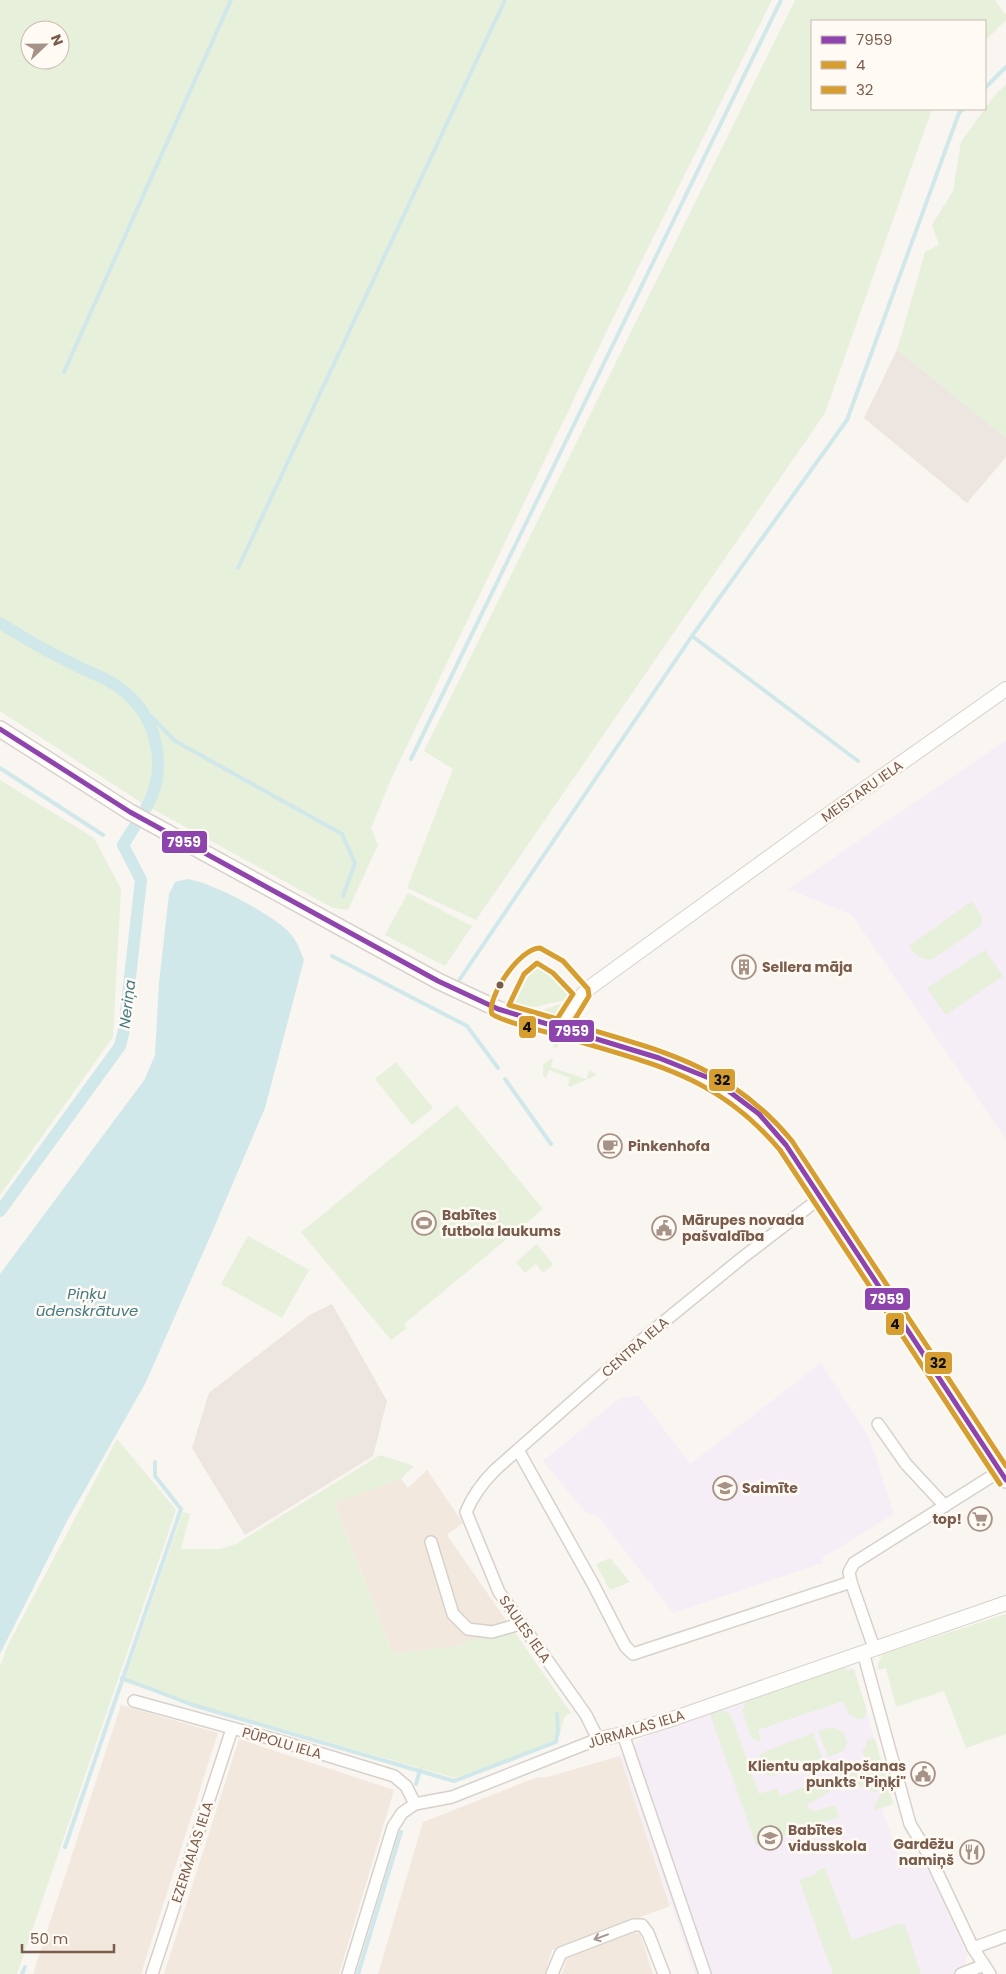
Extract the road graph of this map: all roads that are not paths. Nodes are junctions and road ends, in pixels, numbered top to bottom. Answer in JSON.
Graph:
{"nodes":[{"id":1,"x":1006,"y":689,"type":"edge"},
{"id":2,"x":0,"y":729,"type":"edge"},
{"id":3,"x":560,"y":1028,"type":"junction"},
{"id":4,"x":820,"y":1198,"type":"junction"},
{"id":5,"x":878,"y":1424,"type":"dead end"},
{"id":6,"x":518,"y":1450,"type":"junction"},
{"id":7,"x":1003,"y":1475,"type":"edge"},
{"id":8,"x":944,"y":1506,"type":"junction"},
{"id":9,"x":466,"y":1512,"type":"joint"},
{"id":10,"x":431,"y":1542,"type":"dead end"},
{"id":11,"x":851,"y":1582,"type":"junction"},
{"id":12,"x":1006,"y":1603,"type":"edge"},
{"id":13,"x":520,"y":1624,"type":"junction"},
{"id":14,"x":869,"y":1650,"type":"junction"},
{"id":15,"x":134,"y":1701,"type":"dead end"},
{"id":16,"x":232,"y":1729,"type":"junction"},
{"id":17,"x":623,"y":1734,"type":"junction"},
{"id":18,"x":598,"y":1739,"type":"junction"},
{"id":19,"x":415,"y":1804,"type":"junction"},
{"id":20,"x":1006,"y":1936,"type":"edge"},
{"id":21,"x":973,"y":1948,"type":"junction"},
{"id":22,"x":987,"y":1970,"type":"edge"},
{"id":23,"x":152,"y":1974,"type":"edge"},
{"id":24,"x":348,"y":1974,"type":"edge"},
{"id":25,"x":552,"y":1974,"type":"edge"},
{"id":26,"x":664,"y":1974,"type":"edge"},
{"id":27,"x":705,"y":1974,"type":"edge"},
{"id":28,"x":961,"y":1974,"type":"edge"}],
"edges":[{"from":1,"to":3,"type":"street","name":"MEISTARU IELA"},
{"from":2,"to":3,"type":"main road"},
{"from":3,"to":4,"type":"main road"},
{"from":4,"to":6,"type":"street","name":"CENTRA IELA"},
{"from":4,"to":7,"type":"main road"},
{"from":5,"to":8,"type":"street"},
{"from":6,"to":9,"type":"street","name":"CENTRA IELA"},
{"from":6,"to":11,"type":"street"},
{"from":7,"to":8,"type":"street"},
{"from":8,"to":11,"type":"street"},
{"from":9,"to":13,"type":"street","name":"SAULES IELA"},
{"from":10,"to":13,"type":"street"},
{"from":11,"to":14,"type":"street"},
{"from":12,"to":14,"type":"street","name":"JŪRMALAS IELA"},
{"from":13,"to":18,"type":"street","name":"SAULES IELA"},
{"from":14,"to":17,"type":"street","name":"JŪRMALAS IELA"},
{"from":14,"to":21,"type":"street"},
{"from":15,"to":16,"type":"street","name":"PŪPOLU IELA"},
{"from":16,"to":19,"type":"street","name":"PŪPOLU IELA"},
{"from":16,"to":23,"type":"street","name":"EZERMALAS IELA"},
{"from":17,"to":18,"type":"street","name":"JŪRMALAS IELA"},
{"from":17,"to":27,"type":"street"},
{"from":18,"to":19,"type":"street","name":"JŪRMALAS IELA"},
{"from":19,"to":24,"type":"street"},
{"from":20,"to":21,"type":"street"},
{"from":21,"to":22,"type":"street"},
{"from":22,"to":28,"type":"street"},
{"from":26,"to":25,"type":"street","one_way":true}]}
